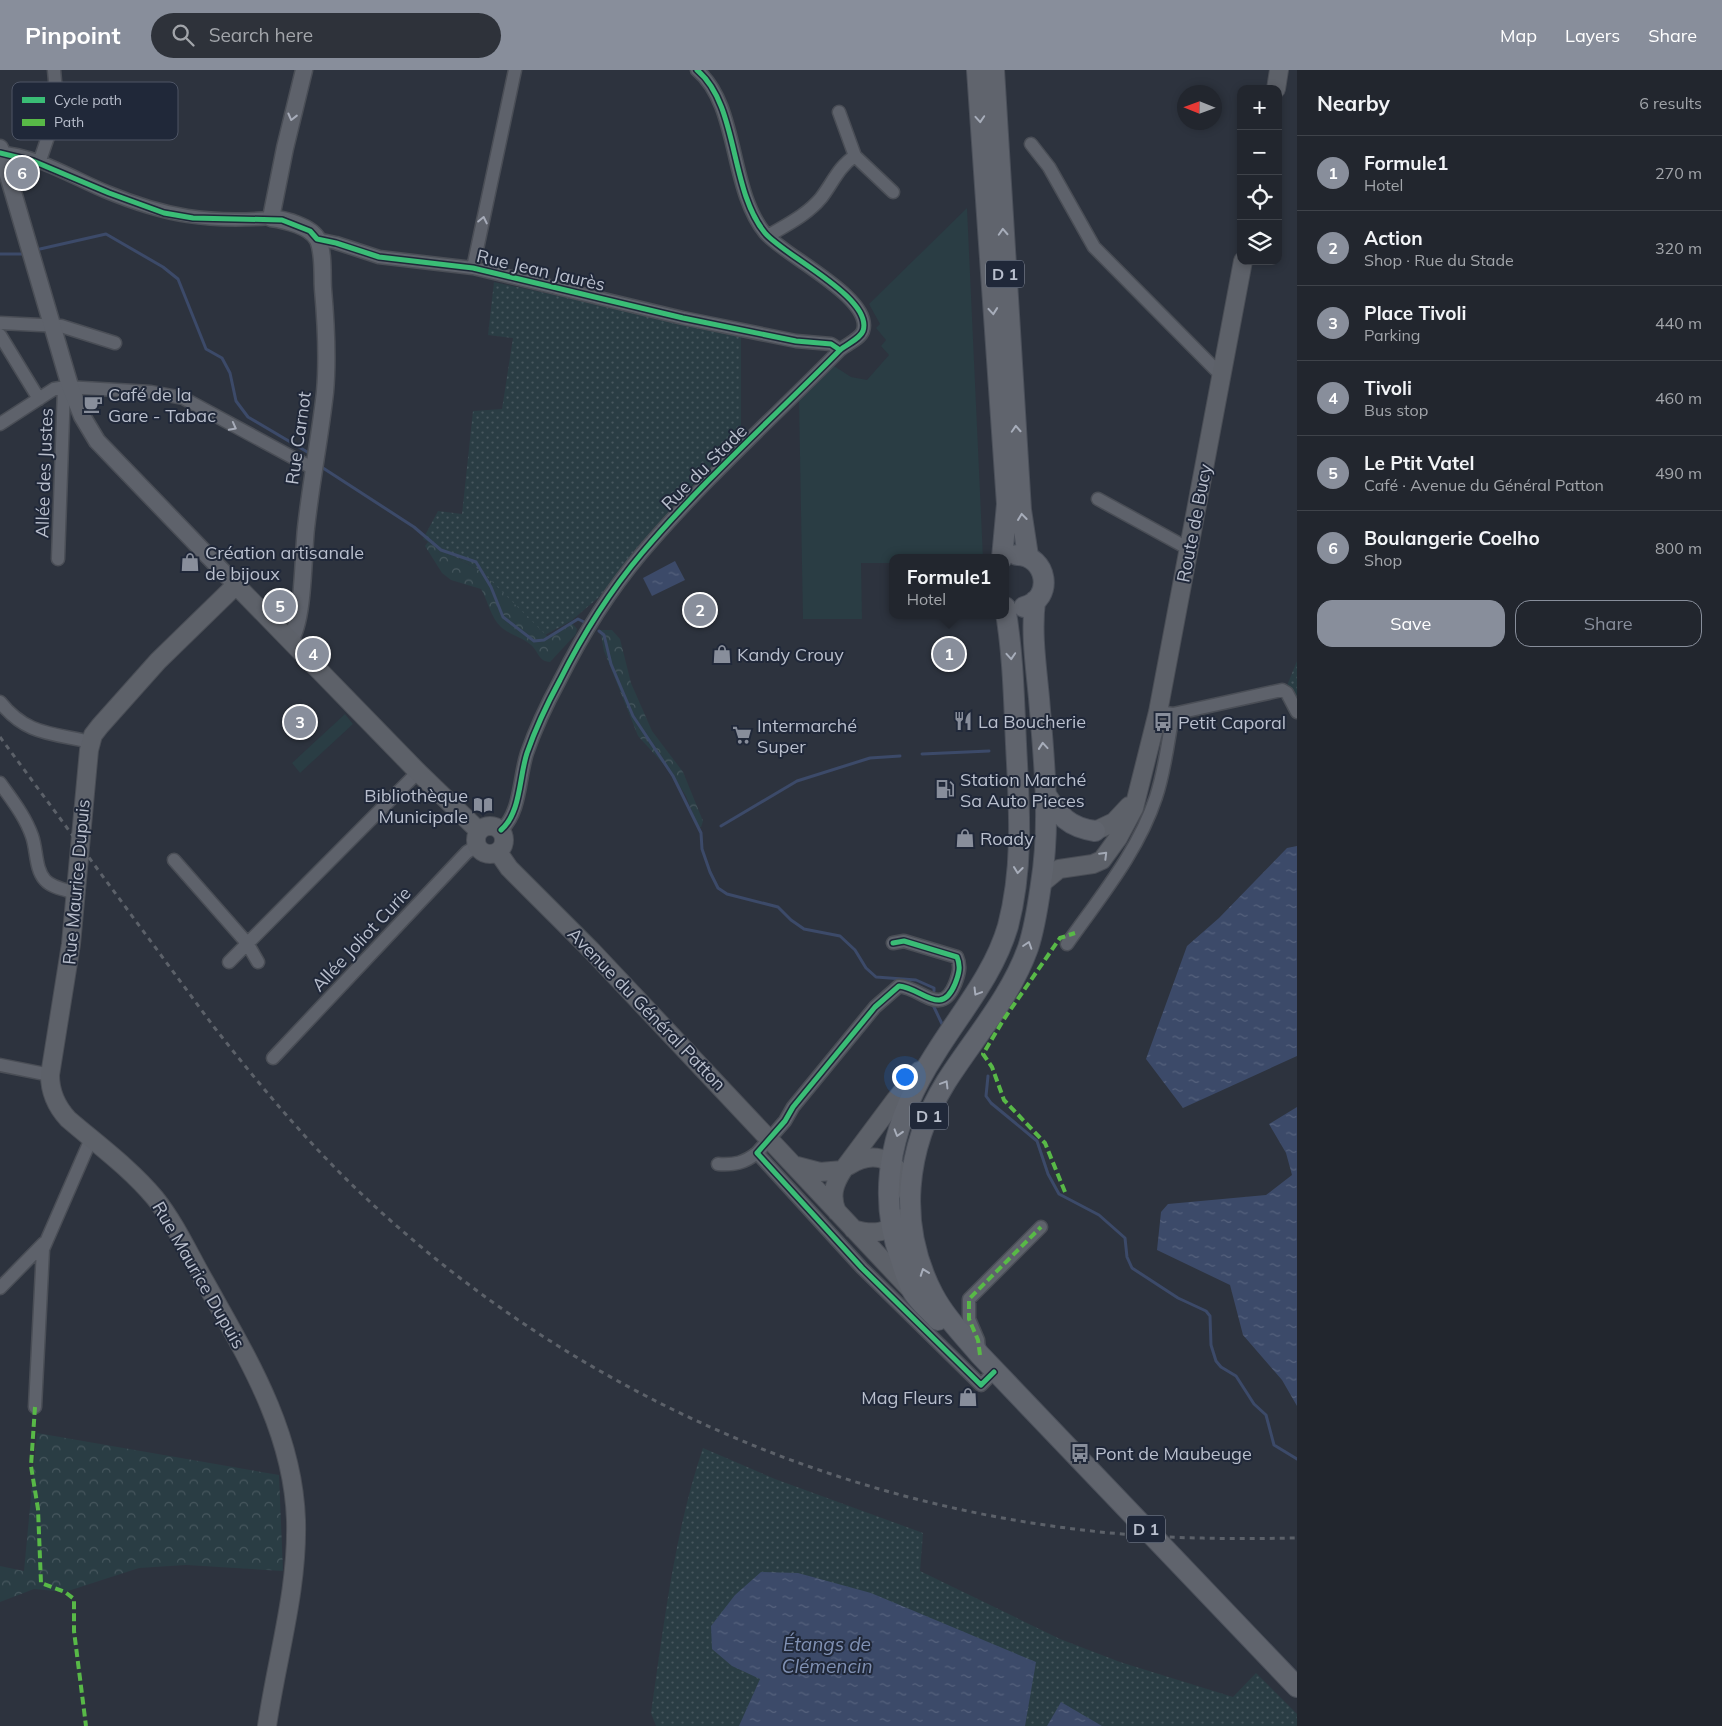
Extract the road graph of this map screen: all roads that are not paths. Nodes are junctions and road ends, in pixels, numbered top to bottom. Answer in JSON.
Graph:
{"nodes":[{"id":1,"x":304,"y":70,"type":"edge"},
{"id":2,"x":515,"y":70,"type":"edge"},
{"id":3,"x":697,"y":70,"type":"edge"},
{"id":4,"x":977,"y":70,"type":"edge"},
{"id":5,"x":994,"y":70,"type":"edge"},
{"id":6,"x":1279,"y":70,"type":"edge"},
{"id":7,"x":1277,"y":85,"type":"edge"},
{"id":8,"x":839,"y":112,"type":"dead end"},
{"id":9,"x":47,"y":140,"type":"edge"},
{"id":10,"x":1031,"y":144,"type":"dead end"},
{"id":11,"x":1,"y":151,"type":"edge"},
{"id":12,"x":855,"y":156,"type":"junction"},
{"id":13,"x":39,"y":163,"type":"junction"},
{"id":14,"x":893,"y":192,"type":"dead end"},
{"id":15,"x":271,"y":218,"type":"junction"},
{"id":16,"x":768,"y":236,"type":"junction"},
{"id":17,"x":317,"y":239,"type":"junction"},
{"id":18,"x":1242,"y":265,"type":"edge"},
{"id":19,"x":474,"y":268,"type":"junction"},
{"id":20,"x":0,"y":323,"type":"edge"},
{"id":21,"x":52,"y":325,"type":"junction"},
{"id":22,"x":0,"y":335,"type":"edge"},
{"id":23,"x":114,"y":343,"type":"dead end"},
{"id":24,"x":840,"y":350,"type":"junction"},
{"id":25,"x":1222,"y":371,"type":"junction"},
{"id":26,"x":67,"y":387,"type":"junction"},
{"id":27,"x":39,"y":399,"type":"junction"},
{"id":28,"x":0,"y":424,"type":"edge"},
{"id":29,"x":314,"y":469,"type":"junction"},
{"id":30,"x":1098,"y":498,"type":"dead end"},
{"id":31,"x":1189,"y":549,"type":"junction"},
{"id":32,"x":1004,"y":554,"type":"edge"},
{"id":33,"x":1028,"y":556,"type":"junction"},
{"id":34,"x":1009,"y":557,"type":"edge"},
{"id":35,"x":58,"y":559,"type":"dead end"},
{"id":36,"x":236,"y":585,"type":"junction"},
{"id":37,"x":1035,"y":601,"type":"junction"},
{"id":38,"x":1009,"y":606,"type":"edge"},
{"id":39,"x":1008,"y":619,"type":"edge"},
{"id":40,"x":290,"y":640,"type":"junction"},
{"id":41,"x":0,"y":702,"type":"edge"},
{"id":42,"x":1297,"y":712,"type":"edge"},
{"id":43,"x":1166,"y":713,"type":"junction"},
{"id":44,"x":90,"y":742,"type":"junction"},
{"id":45,"x":418,"y":772,"type":"junction"},
{"id":46,"x":0,"y":784,"type":"edge"},
{"id":47,"x":1142,"y":784,"type":"junction"},
{"id":48,"x":1046,"y":795,"type":"junction"},
{"id":49,"x":500,"y":830,"type":"junction"},
{"id":50,"x":1095,"y":831,"type":"joint"},
{"id":51,"x":478,"y":838,"type":"junction"},
{"id":52,"x":498,"y":852,"type":"junction"},
{"id":53,"x":174,"y":860,"type":"dead end"},
{"id":54,"x":1042,"y":883,"type":"junction"},
{"id":55,"x":76,"y":893,"type":"junction"},
{"id":56,"x":247,"y":943,"type":"junction"},
{"id":57,"x":893,"y":943,"type":"dead end"},
{"id":58,"x":1067,"y":944,"type":"dead end"},
{"id":59,"x":229,"y":962,"type":"dead end"},
{"id":60,"x":258,"y":962,"type":"dead end"},
{"id":61,"x":936,"y":1052,"type":"junction"},
{"id":62,"x":273,"y":1058,"type":"dead end"},
{"id":63,"x":0,"y":1065,"type":"edge"},
{"id":64,"x":50,"y":1075,"type":"junction"},
{"id":65,"x":770,"y":1138,"type":"junction"},
{"id":66,"x":91,"y":1139,"type":"junction"},
{"id":67,"x":757,"y":1153,"type":"junction"},
{"id":68,"x":890,"y":1162,"type":"junction"},
{"id":69,"x":718,"y":1164,"type":"dead end"},
{"id":70,"x":797,"y":1166,"type":"junction"},
{"id":71,"x":845,"y":1168,"type":"junction"},
{"id":72,"x":908,"y":1199,"type":"junction"},
{"id":73,"x":838,"y":1214,"type":"junction"},
{"id":74,"x":1041,"y":1227,"type":"dead end"},
{"id":75,"x":892,"y":1228,"type":"junction"},
{"id":76,"x":853,"y":1229,"type":"junction"},
{"id":77,"x":44,"y":1243,"type":"junction"},
{"id":78,"x":0,"y":1288,"type":"edge"},
{"id":79,"x":914,"y":1293,"type":"junction"},
{"id":80,"x":980,"y":1355,"type":"junction"},
{"id":81,"x":994,"y":1372,"type":"junction"},
{"id":82,"x":35,"y":1407,"type":"dead end"},
{"id":83,"x":1297,"y":1687,"type":"edge"},
{"id":84,"x":267,"y":1726,"type":"edge"}],
"edges":[{"from":1,"to":15,"type":"street","one_way":true},
{"from":19,"to":2,"type":"street","one_way":true},
{"from":3,"to":16,"type":"street"},
{"from":4,"to":32,"type":"main road","number":"D 1","one_way":true},
{"from":33,"to":5,"type":"main road","number":"D 1","one_way":true},
{"from":6,"to":7,"type":"main road"},
{"from":8,"to":12,"type":"street"},
{"from":9,"to":13,"type":"street"},
{"from":10,"to":25,"type":"street"},
{"from":11,"to":13,"type":"street","name":"Rue Jean Jaurès"},
{"from":11,"to":21,"type":"street"},
{"from":12,"to":14,"type":"street"},
{"from":12,"to":16,"type":"street"},
{"from":13,"to":15,"type":"street","name":"Rue Jean Jaurès"},
{"from":15,"to":17,"type":"street","name":"Rue Jean Jaurès"},
{"from":16,"to":24,"type":"street","name":"Rue du Stade"},
{"from":17,"to":19,"type":"street","name":"Rue Jean Jaurès"},
{"from":17,"to":29,"type":"street","name":"Rue Carnot"},
{"from":18,"to":25,"type":"main road","name":"Route de Bucy"},
{"from":19,"to":24,"type":"street","name":"Rue Jean Jaurès"},
{"from":20,"to":21,"type":"street"},
{"from":21,"to":23,"type":"street"},
{"from":21,"to":26,"type":"street"},
{"from":22,"to":27,"type":"street"},
{"from":24,"to":49,"type":"street","name":"Rue du Stade"},
{"from":25,"to":31,"type":"main road","name":"Route de Bucy"},
{"from":26,"to":27,"type":"street"},
{"from":26,"to":29,"type":"street","one_way":true},
{"from":26,"to":35,"type":"street","name":"Allée des Justes"},
{"from":26,"to":36,"type":"street"},
{"from":27,"to":28,"type":"street"},
{"from":29,"to":40,"type":"street","name":"Rue Carnot"},
{"from":30,"to":31,"type":"street"},
{"from":31,"to":43,"type":"main road","name":"Route de Bucy"},
{"from":33,"to":34,"type":"main road"},
{"from":33,"to":37,"type":"main road"},
{"from":36,"to":40,"type":"main road"},
{"from":36,"to":44,"type":"main road","name":"Rue Maurice Dupuis"},
{"from":37,"to":38,"type":"main road"},
{"from":48,"to":37,"type":"main road","number":"D 1","one_way":true},
{"from":39,"to":61,"type":"main road","number":"D 1","one_way":true},
{"from":40,"to":45,"type":"main road"},
{"from":41,"to":44,"type":"street"},
{"from":42,"to":43,"type":"street"},
{"from":43,"to":47,"type":"main road","name":"Route de Bucy"},
{"from":43,"to":58,"type":"street","name":"Route de Bucy"},
{"from":44,"to":55,"type":"main road","name":"Rue Maurice Dupuis"},
{"from":45,"to":51,"type":"main road"},
{"from":45,"to":56,"type":"street"},
{"from":46,"to":55,"type":"street"},
{"from":47,"to":50,"type":"main road","name":"Route de Bucy"},
{"from":54,"to":47,"type":"main road","name":"Route de Bucy","one_way":true},
{"from":48,"to":50,"type":"main road"},
{"from":48,"to":54,"type":"main road","number":"D 1"},
{"from":49,"to":51,"type":"main road"},
{"from":49,"to":52,"type":"main road"},
{"from":51,"to":52,"type":"main road"},
{"from":51,"to":62,"type":"street","name":"Allée Joliot Curie"},
{"from":52,"to":65,"type":"main road","name":"Avenue du Général Patton"},
{"from":53,"to":56,"type":"street"},
{"from":72,"to":54,"type":"main road","number":"D 1","one_way":true},
{"from":55,"to":64,"type":"main road","name":"Rue Maurice Dupuis"},
{"from":56,"to":59,"type":"street"},
{"from":56,"to":60,"type":"street"},
{"from":57,"to":65,"type":"street"},
{"from":61,"to":68,"type":"main road","number":"D 1","one_way":true},
{"from":61,"to":71,"type":"main road"},
{"from":63,"to":64,"type":"street"},
{"from":64,"to":66,"type":"main road","name":"Rue Maurice Dupuis"},
{"from":65,"to":67,"type":"street"},
{"from":65,"to":70,"type":"main road","name":"Avenue du Général Patton"},
{"from":66,"to":77,"type":"street"},
{"from":66,"to":84,"type":"main road","name":"Rue Maurice Dupuis"},
{"from":67,"to":69,"type":"street"},
{"from":67,"to":81,"type":"street"},
{"from":68,"to":71,"type":"main road"},
{"from":68,"to":72,"type":"main road"},
{"from":68,"to":75,"type":"main road","number":"D 1"},
{"from":70,"to":71,"type":"main road"},
{"from":70,"to":73,"type":"main road","name":"Avenue du Général Patton"},
{"from":71,"to":73,"type":"main road"},
{"from":72,"to":75,"type":"main road"},
{"from":80,"to":72,"type":"main road","number":"D 1","one_way":true},
{"from":73,"to":76,"type":"main road","name":"Avenue du Général Patton"},
{"from":74,"to":80,"type":"street"},
{"from":75,"to":76,"type":"main road"},
{"from":75,"to":79,"type":"main road","number":"D 1"},
{"from":76,"to":79,"type":"main road","name":"Avenue du Général Patton"},
{"from":77,"to":78,"type":"street"},
{"from":77,"to":82,"type":"street"},
{"from":79,"to":80,"type":"main road","number":"D 1"},
{"from":80,"to":81,"type":"main road","number":"D 1"},
{"from":81,"to":83,"type":"main road","number":"D 1"}]}
